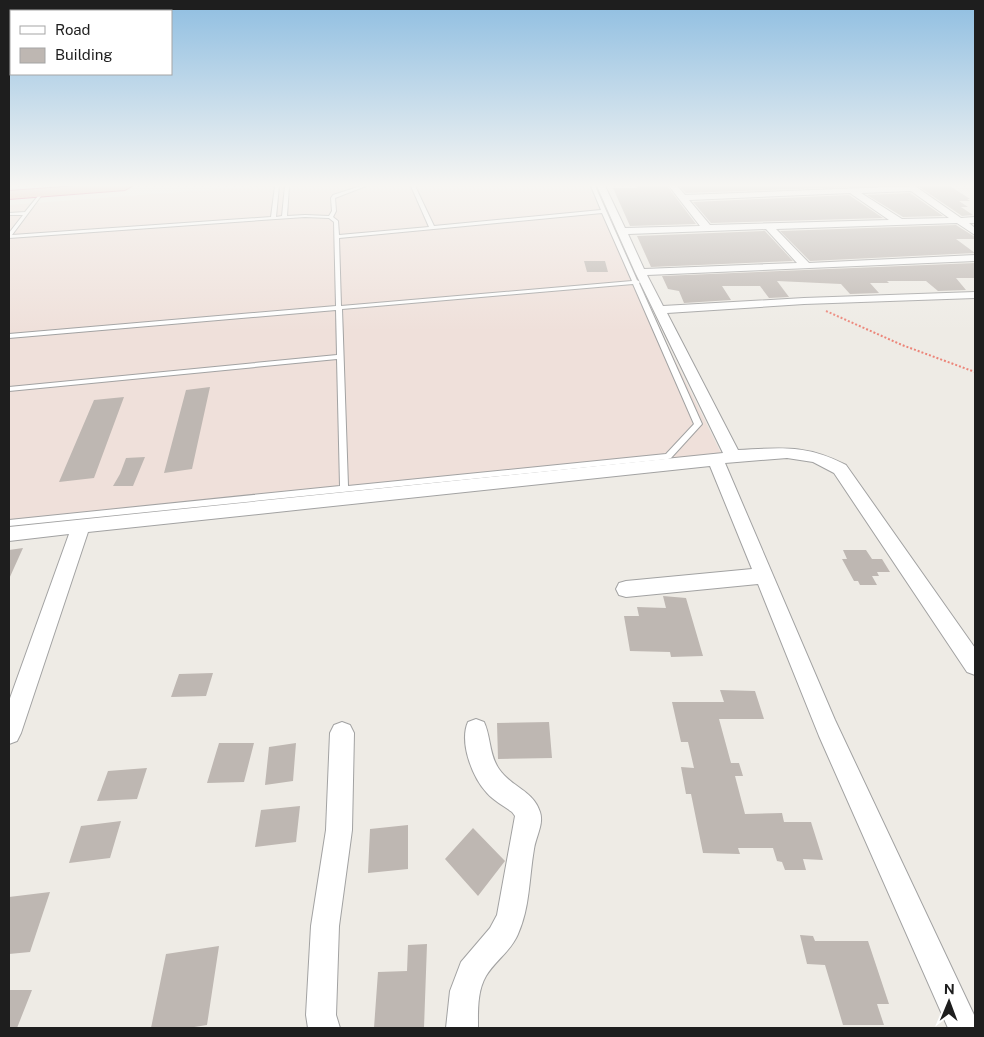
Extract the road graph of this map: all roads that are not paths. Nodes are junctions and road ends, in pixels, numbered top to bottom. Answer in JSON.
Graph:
{"nodes":[{"id":1,"x":47,"y":234,"type":"edge"},
{"id":2,"x":362,"y":234,"type":"edge"},
{"id":3,"x":617,"y":234,"type":"edge"},
{"id":4,"x":622,"y":234,"type":"edge"},
{"id":5,"x":776,"y":234,"type":"edge"},
{"id":6,"x":9,"y":237,"type":"edge"},
{"id":7,"x":337,"y":237,"type":"joint"},
{"id":8,"x":975,"y":258,"type":"edge"},
{"id":9,"x":806,"y":266,"type":"junction"},
{"id":10,"x":639,"y":277,"type":"junction"},
{"id":11,"x":975,"y":295,"type":"edge"},
{"id":12,"x":340,"y":306,"type":"junction"},
{"id":13,"x":659,"y":310,"type":"junction"},
{"id":14,"x":9,"y":336,"type":"edge"},
{"id":15,"x":340,"y":357,"type":"junction"},
{"id":16,"x":9,"y":389,"type":"edge"},
{"id":17,"x":723,"y":458,"type":"junction"},
{"id":18,"x":344,"y":488,"type":"junction"},
{"id":19,"x":9,"y":523,"type":"edge"},
{"id":20,"x":81,"y":526,"type":"junction"},
{"id":21,"x":9,"y":534,"type":"edge"},
{"id":22,"x":763,"y":576,"type":"junction"},
{"id":23,"x":626,"y":589,"type":"dead end"},
{"id":24,"x":975,"y":665,"type":"edge"},
{"id":25,"x":476,"y":730,"type":"dead end"},
{"id":26,"x":9,"y":733,"type":"edge"},
{"id":27,"x":342,"y":733,"type":"dead end"},
{"id":28,"x":324,"y":1028,"type":"edge"},
{"id":29,"x":462,"y":1028,"type":"edge"},
{"id":30,"x":964,"y":1028,"type":"edge"}],
"edges":[{"from":1,"to":6,"type":"lane"},
{"from":2,"to":7,"type":"lane"},
{"from":3,"to":10,"type":"lane"},
{"from":4,"to":10,"type":"street"},
{"from":5,"to":9,"type":"street"},
{"from":7,"to":12,"type":"lane"},
{"from":8,"to":9,"type":"street"},
{"from":9,"to":10,"type":"street"},
{"from":10,"to":12,"type":"lane"},
{"from":10,"to":13,"type":"street"},
{"from":10,"to":18,"type":"lane"},
{"from":11,"to":13,"type":"street"},
{"from":12,"to":14,"type":"lane"},
{"from":12,"to":15,"type":"lane"},
{"from":13,"to":17,"type":"street"},
{"from":15,"to":16,"type":"lane"},
{"from":15,"to":18,"type":"lane"},
{"from":17,"to":20,"type":"street"},
{"from":17,"to":22,"type":"street"},
{"from":17,"to":24,"type":"street"},
{"from":18,"to":19,"type":"lane"},
{"from":20,"to":21,"type":"street"},
{"from":20,"to":26,"type":"street"},
{"from":22,"to":23,"type":"street"},
{"from":22,"to":30,"type":"street"},
{"from":25,"to":29,"type":"street"},
{"from":27,"to":28,"type":"street"}]}
